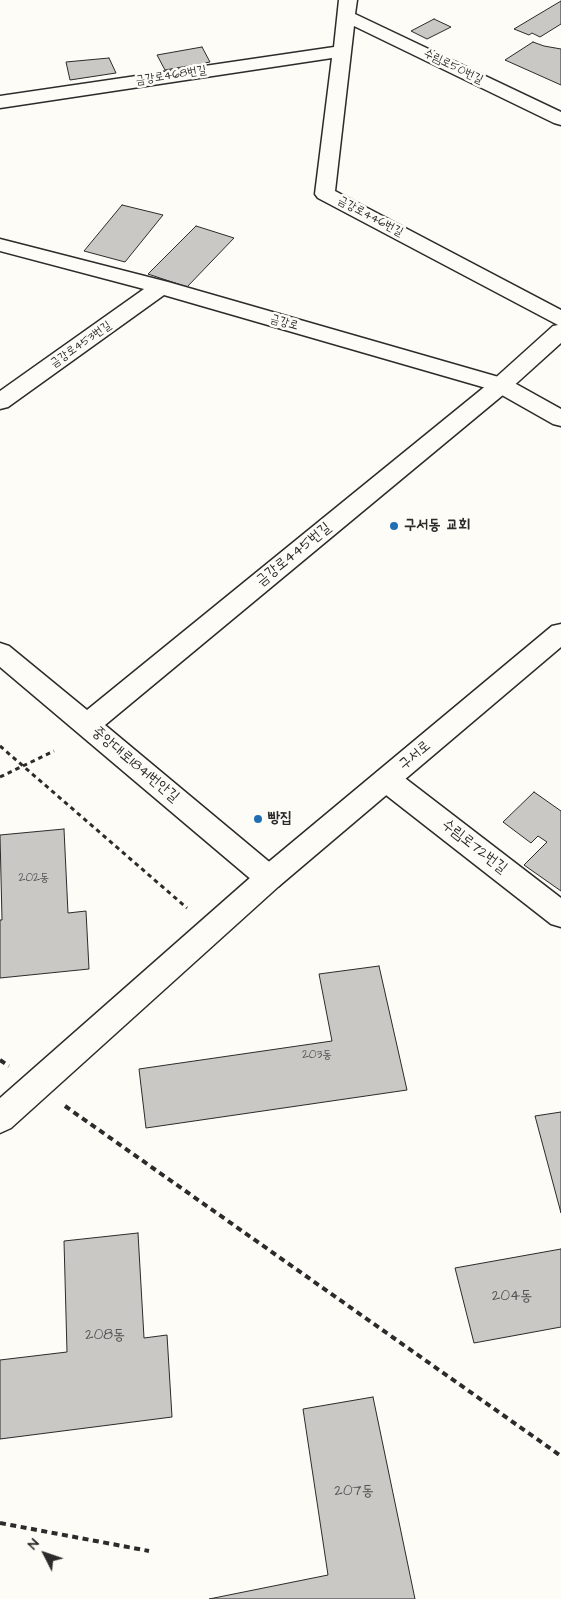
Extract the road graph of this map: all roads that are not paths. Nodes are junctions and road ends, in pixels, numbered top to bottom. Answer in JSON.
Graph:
{"nodes":[{"id":1,"x":347,"y":8,"type":"edge"},
{"id":2,"x":342,"y":51,"type":"junction"},
{"id":3,"x":0,"y":102,"type":"edge"},
{"id":4,"x":561,"y":119,"type":"edge"},
{"id":5,"x":0,"y":245,"type":"edge"},
{"id":6,"x":161,"y":288,"type":"junction"},
{"id":7,"x":561,"y":319,"type":"edge"},
{"id":8,"x":561,"y":331,"type":"edge"},
{"id":9,"x":501,"y":385,"type":"junction"},
{"id":10,"x":0,"y":402,"type":"edge"},
{"id":11,"x":561,"y":419,"type":"edge"},
{"id":12,"x":561,"y":634,"type":"edge"},
{"id":13,"x":0,"y":653,"type":"edge"},
{"id":14,"x":87,"y":725,"type":"junction"},
{"id":15,"x":387,"y":780,"type":"junction"},
{"id":16,"x":269,"y":878,"type":"junction"},
{"id":17,"x":561,"y":915,"type":"edge"},
{"id":18,"x":0,"y":1118,"type":"edge"}],
"edges":[{"from":1,"to":2,"type":"street","name":"금강로446번길"},
{"from":1,"to":4,"type":"street","name":"수림로50번길"},
{"from":2,"to":3,"type":"street","name":"금강로468번길"},
{"from":2,"to":7,"type":"street","name":"금강로446번길"},
{"from":5,"to":6,"type":"street","name":"금강로"},
{"from":6,"to":9,"type":"street","name":"금강로"},
{"from":6,"to":10,"type":"street","name":"금강로453번길"},
{"from":8,"to":9,"type":"street"},
{"from":9,"to":11,"type":"street","name":"금강로"},
{"from":9,"to":14,"type":"street","name":"금강로445번길"},
{"from":12,"to":15,"type":"street","name":"구서로"},
{"from":13,"to":14,"type":"street","name":"중앙대로1841번안길"},
{"from":14,"to":16,"type":"street","name":"중앙대로1841번안길"},
{"from":15,"to":16,"type":"street","name":"구서로"},
{"from":15,"to":17,"type":"street","name":"수림로72번길"},
{"from":16,"to":18,"type":"street","name":"구서로"}]}
